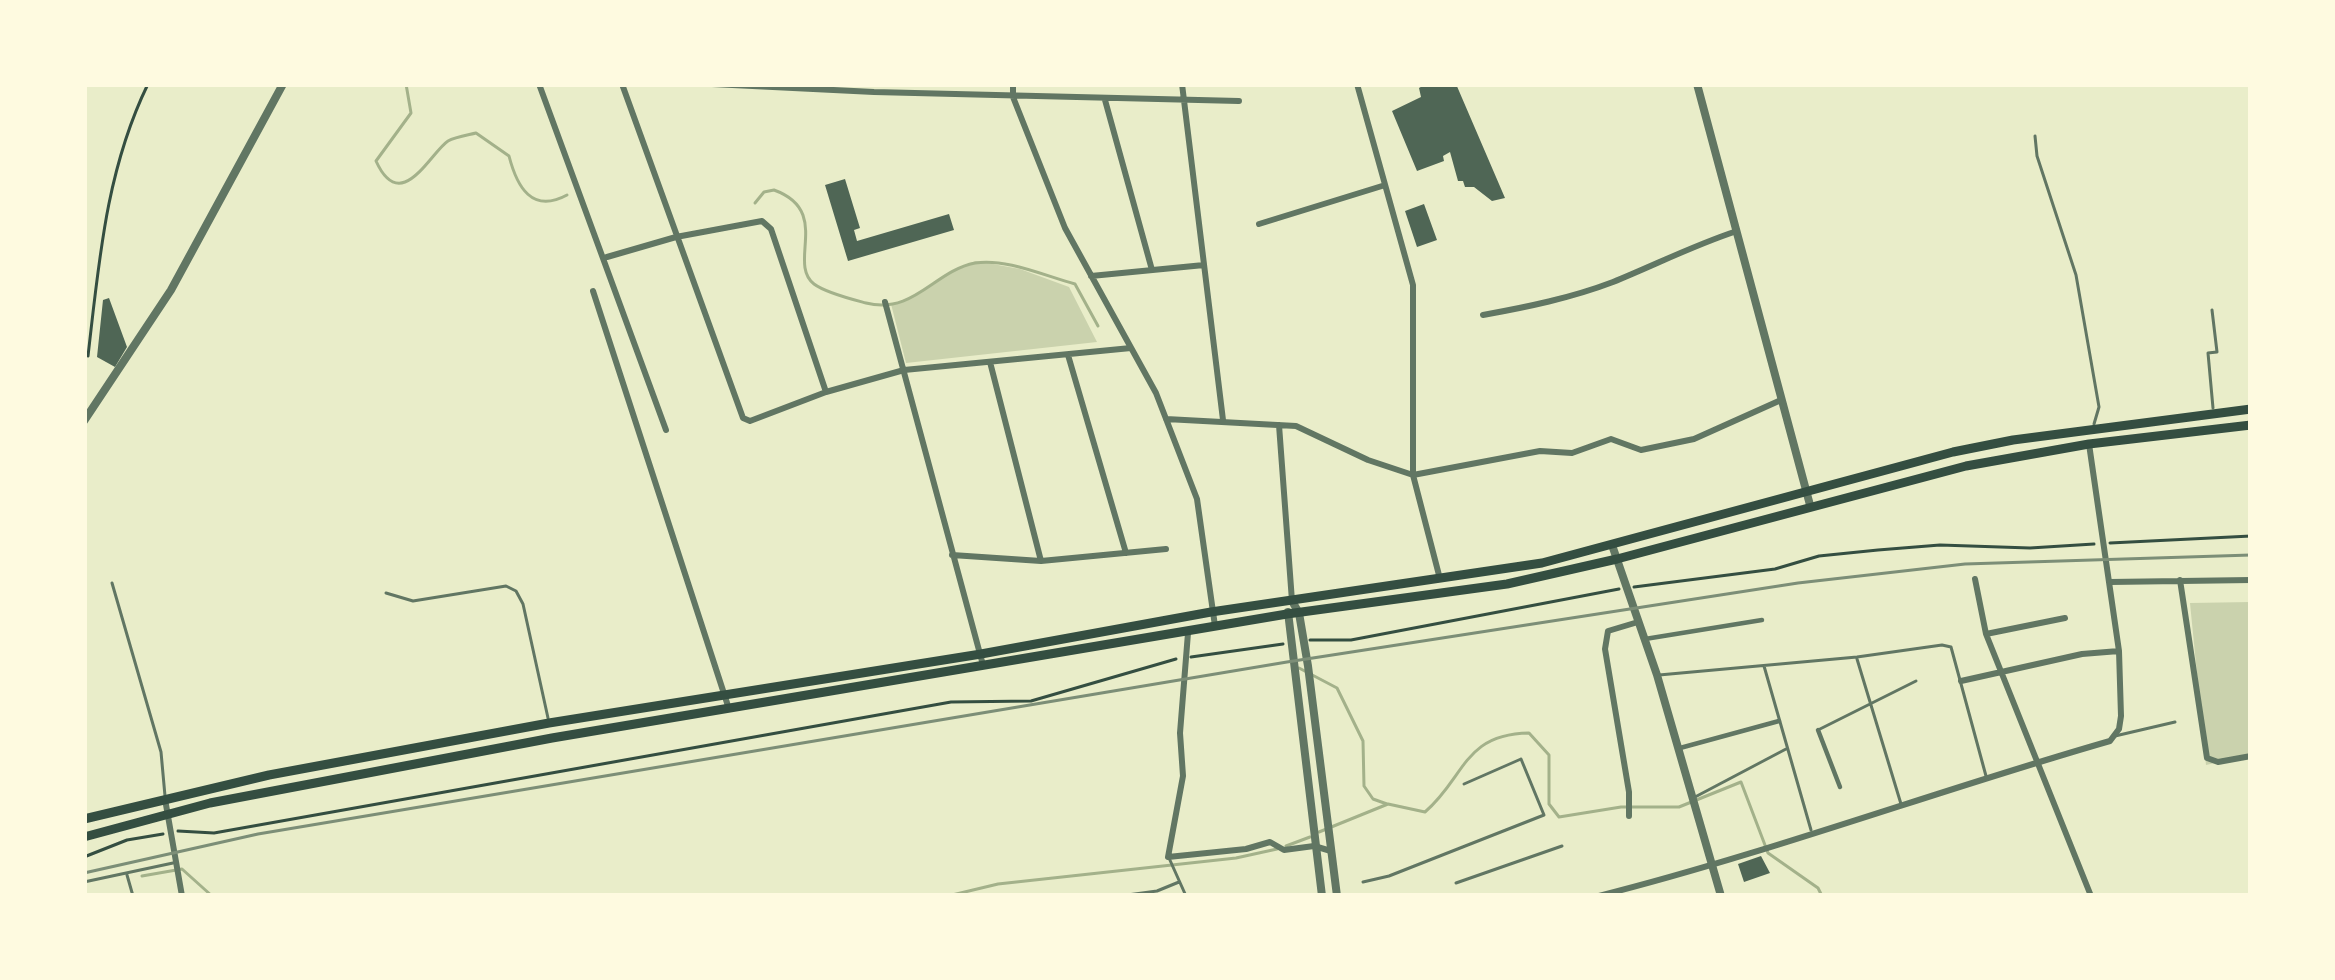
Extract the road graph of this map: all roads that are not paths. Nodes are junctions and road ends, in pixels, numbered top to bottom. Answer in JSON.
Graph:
{"nodes":[{"id":1,"x":284,"y":84,"type":"edge"},
{"id":2,"x":538,"y":84,"type":"edge"},
{"id":3,"x":622,"y":84,"type":"edge"},
{"id":4,"x":712,"y":84,"type":"edge"},
{"id":5,"x":1013,"y":84,"type":"edge"},
{"id":6,"x":1182,"y":84,"type":"edge"},
{"id":7,"x":1357,"y":84,"type":"edge"},
{"id":8,"x":1697,"y":84,"type":"edge"},
{"id":9,"x":738,"y":85,"type":"edge"},
{"id":10,"x":874,"y":88,"type":"edge"},
{"id":11,"x":1013,"y":97,"type":"junction"},
{"id":12,"x":1106,"y":100,"type":"junction"},
{"id":13,"x":1239,"y":101,"type":"dead end"},
{"id":14,"x":1184,"y":102,"type":"junction"},
{"id":15,"x":2035,"y":136,"type":"dead end"},
{"id":16,"x":1384,"y":185,"type":"junction"},
{"id":17,"x":1259,"y":224,"type":"dead end"},
{"id":18,"x":1737,"y":231,"type":"junction"},
{"id":19,"x":676,"y":237,"type":"junction"},
{"id":20,"x":605,"y":257,"type":"junction"},
{"id":21,"x":1204,"y":265,"type":"junction"},
{"id":22,"x":1151,"y":270,"type":"junction"},
{"id":23,"x":1091,"y":276,"type":"junction"},
{"id":24,"x":593,"y":291,"type":"dead end"},
{"id":25,"x":885,"y":302,"type":"dead end"},
{"id":26,"x":2212,"y":310,"type":"dead end"},
{"id":27,"x":1483,"y":315,"type":"dead end"},
{"id":28,"x":1132,"y":348,"type":"junction"},
{"id":29,"x":1068,"y":355,"type":"junction"},
{"id":30,"x":990,"y":362,"type":"junction"},
{"id":31,"x":904,"y":370,"type":"junction"},
{"id":32,"x":826,"y":392,"type":"junction"},
{"id":33,"x":1780,"y":400,"type":"junction"},
{"id":34,"x":2251,"y":409,"type":"edge"},
{"id":35,"x":2213,"y":412,"type":"junction"},
{"id":36,"x":1166,"y":419,"type":"junction"},
{"id":37,"x":84,"y":421,"type":"edge"},
{"id":38,"x":1223,"y":422,"type":"junction"},
{"id":39,"x":1279,"y":425,"type":"junction"},
{"id":40,"x":2251,"y":425,"type":"edge"},
{"id":41,"x":666,"y":430,"type":"dead end"},
{"id":42,"x":2090,"y":437,"type":"junction"},
{"id":43,"x":1413,"y":476,"type":"junction"},
{"id":44,"x":1803,"y":491,"type":"junction"},
{"id":45,"x":1810,"y":505,"type":"junction"},
{"id":46,"x":1612,"y":545,"type":"junction"},
{"id":47,"x":1166,"y":549,"type":"dead end"},
{"id":48,"x":1126,"y":554,"type":"junction"},
{"id":49,"x":952,"y":555,"type":"junction"},
{"id":50,"x":1617,"y":559,"type":"junction"},
{"id":51,"x":1040,"y":561,"type":"junction"},
{"id":52,"x":1439,"y":579,"type":"junction"},
{"id":53,"x":1975,"y":579,"type":"dead end"},
{"id":54,"x":2180,"y":580,"type":"junction"},
{"id":55,"x":2251,"y":580,"type":"edge"},
{"id":56,"x":2110,"y":582,"type":"junction"},
{"id":57,"x":112,"y":583,"type":"dead end"},
{"id":58,"x":386,"y":593,"type":"dead end"},
{"id":59,"x":1442,"y":594,"type":"junction"},
{"id":60,"x":1292,"y":601,"type":"junction"},
{"id":61,"x":1211,"y":612,"type":"junction"},
{"id":62,"x":1299,"y":613,"type":"junction"},
{"id":63,"x":1287,"y":614,"type":"junction"},
{"id":64,"x":2066,"y":618,"type":"dead end"},
{"id":65,"x":1762,"y":620,"type":"dead end"},
{"id":66,"x":1638,"y":622,"type":"junction"},
{"id":67,"x":1216,"y":628,"type":"junction"},
{"id":68,"x":1188,"y":633,"type":"junction"},
{"id":69,"x":1986,"y":634,"type":"junction"},
{"id":70,"x":1645,"y":639,"type":"junction"},
{"id":71,"x":2119,"y":651,"type":"junction"},
{"id":72,"x":1857,"y":657,"type":"junction"},
{"id":73,"x":982,"y":660,"type":"junction"},
{"id":74,"x":1764,"y":664,"type":"junction"},
{"id":75,"x":2003,"y":671,"type":"junction"},
{"id":76,"x":1657,"y":675,"type":"junction"},
{"id":77,"x":1916,"y":681,"type":"dead end"},
{"id":78,"x":1961,"y":681,"type":"junction"},
{"id":79,"x":724,"y":695,"type":"junction"},
{"id":80,"x":1868,"y":703,"type":"junction"},
{"id":81,"x":729,"y":709,"type":"junction"},
{"id":82,"x":1778,"y":721,"type":"junction"},
{"id":83,"x":2175,"y":722,"type":"dead end"},
{"id":84,"x":549,"y":723,"type":"junction"},
{"id":85,"x":1818,"y":730,"type":"joint"},
{"id":86,"x":2114,"y":736,"type":"junction"},
{"id":87,"x":551,"y":738,"type":"junction"},
{"id":88,"x":1679,"y":748,"type":"junction"},
{"id":89,"x":1786,"y":749,"type":"junction"},
{"id":90,"x":2251,"y":756,"type":"edge"},
{"id":91,"x":2035,"y":763,"type":"junction"},
{"id":92,"x":1986,"y":776,"type":"junction"},
{"id":93,"x":1464,"y":784,"type":"dead end"},
{"id":94,"x":1840,"y":787,"type":"dead end"},
{"id":95,"x":1694,"y":797,"type":"junction"},
{"id":96,"x":165,"y":799,"type":"junction"},
{"id":97,"x":1901,"y":803,"type":"junction"},
{"id":98,"x":167,"y":814,"type":"junction"},
{"id":99,"x":1628,"y":816,"type":"dead end"},
{"id":100,"x":84,"y":819,"type":"edge"},
{"id":101,"x":1812,"y":834,"type":"junction"},
{"id":102,"x":84,"y":837,"type":"edge"},
{"id":103,"x":1314,"y":846,"type":"junction"},
{"id":104,"x":1562,"y":846,"type":"dead end"},
{"id":105,"x":1331,"y":851,"type":"junction"},
{"id":106,"x":1168,"y":857,"type":"junction"},
{"id":107,"x":175,"y":863,"type":"junction"},
{"id":108,"x":1712,"y":865,"type":"junction"},
{"id":109,"x":127,"y":873,"type":"junction"},
{"id":110,"x":84,"y":882,"type":"edge"},
{"id":111,"x":1179,"y":882,"type":"junction"},
{"id":112,"x":1363,"y":882,"type":"dead end"},
{"id":113,"x":1456,"y":883,"type":"dead end"},
{"id":114,"x":133,"y":896,"type":"edge"},
{"id":115,"x":182,"y":896,"type":"edge"},
{"id":116,"x":1120,"y":896,"type":"edge"},
{"id":117,"x":1186,"y":896,"type":"edge"},
{"id":118,"x":1322,"y":896,"type":"edge"},
{"id":119,"x":1336,"y":896,"type":"edge"},
{"id":120,"x":1600,"y":896,"type":"edge"},
{"id":121,"x":1721,"y":896,"type":"edge"},
{"id":122,"x":2091,"y":896,"type":"edge"}],
"edges":[{"from":1,"to":37,"type":"street"},
{"from":2,"to":20,"type":"street"},
{"from":3,"to":19,"type":"street"},
{"from":4,"to":9,"type":"street"},
{"from":5,"to":11,"type":"street"},
{"from":6,"to":14,"type":"street"},
{"from":7,"to":16,"type":"street"},
{"from":8,"to":18,"type":"street"},
{"from":9,"to":10,"type":"street"},
{"from":10,"to":11,"type":"street"},
{"from":11,"to":12,"type":"street"},
{"from":11,"to":23,"type":"street"},
{"from":12,"to":14,"type":"street"},
{"from":12,"to":22,"type":"street"},
{"from":13,"to":14,"type":"street"},
{"from":14,"to":21,"type":"street"},
{"from":15,"to":42,"type":"lane"},
{"from":16,"to":17,"type":"street"},
{"from":16,"to":43,"type":"street"},
{"from":18,"to":27,"type":"street"},
{"from":18,"to":33,"type":"street"},
{"from":19,"to":20,"type":"street"},
{"from":19,"to":32,"type":"street"},
{"from":19,"to":32,"type":"street"},
{"from":20,"to":41,"type":"street"},
{"from":21,"to":22,"type":"street"},
{"from":21,"to":38,"type":"street"},
{"from":22,"to":23,"type":"street"},
{"from":23,"to":28,"type":"street"},
{"from":24,"to":79,"type":"street"},
{"from":25,"to":31,"type":"street"},
{"from":26,"to":35,"type":"lane"},
{"from":28,"to":29,"type":"street"},
{"from":28,"to":36,"type":"street"},
{"from":29,"to":30,"type":"street"},
{"from":29,"to":48,"type":"street"},
{"from":30,"to":31,"type":"street"},
{"from":30,"to":51,"type":"street"},
{"from":31,"to":32,"type":"street"},
{"from":31,"to":49,"type":"street"},
{"from":33,"to":43,"type":"street"},
{"from":33,"to":44,"type":"street"},
{"from":34,"to":35,"type":"main road"},
{"from":35,"to":42,"type":"main road"},
{"from":36,"to":38,"type":"street"},
{"from":36,"to":61,"type":"street"},
{"from":38,"to":39,"type":"street"},
{"from":39,"to":43,"type":"street"},
{"from":39,"to":60,"type":"street"},
{"from":40,"to":42,"type":"main road"},
{"from":42,"to":44,"type":"main road"},
{"from":42,"to":45,"type":"main road"},
{"from":42,"to":56,"type":"street"},
{"from":43,"to":52,"type":"street"},
{"from":44,"to":45,"type":"street"},
{"from":44,"to":46,"type":"main road"},
{"from":45,"to":50,"type":"main road"},
{"from":46,"to":50,"type":"street"},
{"from":46,"to":52,"type":"main road"},
{"from":47,"to":48,"type":"street"},
{"from":48,"to":51,"type":"street"},
{"from":49,"to":51,"type":"street"},
{"from":49,"to":73,"type":"street"},
{"from":50,"to":59,"type":"main road"},
{"from":50,"to":66,"type":"street"},
{"from":52,"to":59,"type":"street"},
{"from":52,"to":60,"type":"main road"},
{"from":53,"to":69,"type":"street"},
{"from":54,"to":55,"type":"street"},
{"from":54,"to":56,"type":"street"},
{"from":54,"to":90,"type":"street"},
{"from":56,"to":71,"type":"street"},
{"from":57,"to":96,"type":"lane"},
{"from":58,"to":84,"type":"lane"},
{"from":59,"to":62,"type":"main road"},
{"from":60,"to":61,"type":"main road"},
{"from":60,"to":62,"type":"street"},
{"from":60,"to":63,"type":"street"},
{"from":61,"to":67,"type":"street"},
{"from":61,"to":73,"type":"main road"},
{"from":62,"to":63,"type":"main road"},
{"from":62,"to":105,"type":"street"},
{"from":63,"to":67,"type":"main road"},
{"from":63,"to":103,"type":"street"},
{"from":64,"to":69,"type":"street"},
{"from":65,"to":70,"type":"street"},
{"from":66,"to":70,"type":"street"},
{"from":66,"to":99,"type":"street"},
{"from":67,"to":68,"type":"main road"},
{"from":68,"to":73,"type":"main road"},
{"from":68,"to":106,"type":"street"},
{"from":69,"to":75,"type":"street"},
{"from":70,"to":76,"type":"street"},
{"from":71,"to":75,"type":"street"},
{"from":71,"to":86,"type":"street"},
{"from":72,"to":74,"type":"lane"},
{"from":72,"to":78,"type":"lane"},
{"from":72,"to":80,"type":"lane"},
{"from":73,"to":79,"type":"main road"},
{"from":73,"to":81,"type":"main road"},
{"from":74,"to":76,"type":"lane"},
{"from":74,"to":82,"type":"lane"},
{"from":75,"to":78,"type":"street"},
{"from":75,"to":91,"type":"street"},
{"from":76,"to":88,"type":"street"},
{"from":77,"to":80,"type":"lane"},
{"from":78,"to":92,"type":"lane"},
{"from":79,"to":81,"type":"street"},
{"from":79,"to":84,"type":"main road"},
{"from":80,"to":85,"type":"lane"},
{"from":80,"to":97,"type":"lane"},
{"from":81,"to":87,"type":"main road"},
{"from":82,"to":88,"type":"street"},
{"from":82,"to":89,"type":"lane"},
{"from":83,"to":86,"type":"lane"},
{"from":84,"to":87,"type":"lane"},
{"from":84,"to":96,"type":"main road"},
{"from":85,"to":94,"type":"street"},
{"from":86,"to":91,"type":"street"},
{"from":87,"to":98,"type":"main road"},
{"from":88,"to":95,"type":"street"},
{"from":89,"to":95,"type":"lane"},
{"from":89,"to":101,"type":"lane"},
{"from":91,"to":92,"type":"street"},
{"from":91,"to":122,"type":"street"},
{"from":92,"to":97,"type":"street"},
{"from":93,"to":112,"type":"lane"},
{"from":95,"to":108,"type":"street"},
{"from":96,"to":98,"type":"street"},
{"from":96,"to":100,"type":"main road"},
{"from":97,"to":101,"type":"street"},
{"from":98,"to":102,"type":"main road"},
{"from":98,"to":107,"type":"street"},
{"from":101,"to":108,"type":"street"},
{"from":103,"to":105,"type":"street"},
{"from":103,"to":106,"type":"street"},
{"from":103,"to":118,"type":"street"},
{"from":104,"to":113,"type":"lane"},
{"from":105,"to":119,"type":"street"},
{"from":106,"to":111,"type":"lane"},
{"from":107,"to":109,"type":"lane"},
{"from":107,"to":115,"type":"street"},
{"from":108,"to":120,"type":"street"},
{"from":108,"to":121,"type":"street"},
{"from":109,"to":110,"type":"lane"},
{"from":109,"to":114,"type":"lane"},
{"from":111,"to":116,"type":"lane"},
{"from":111,"to":117,"type":"lane"}]}
